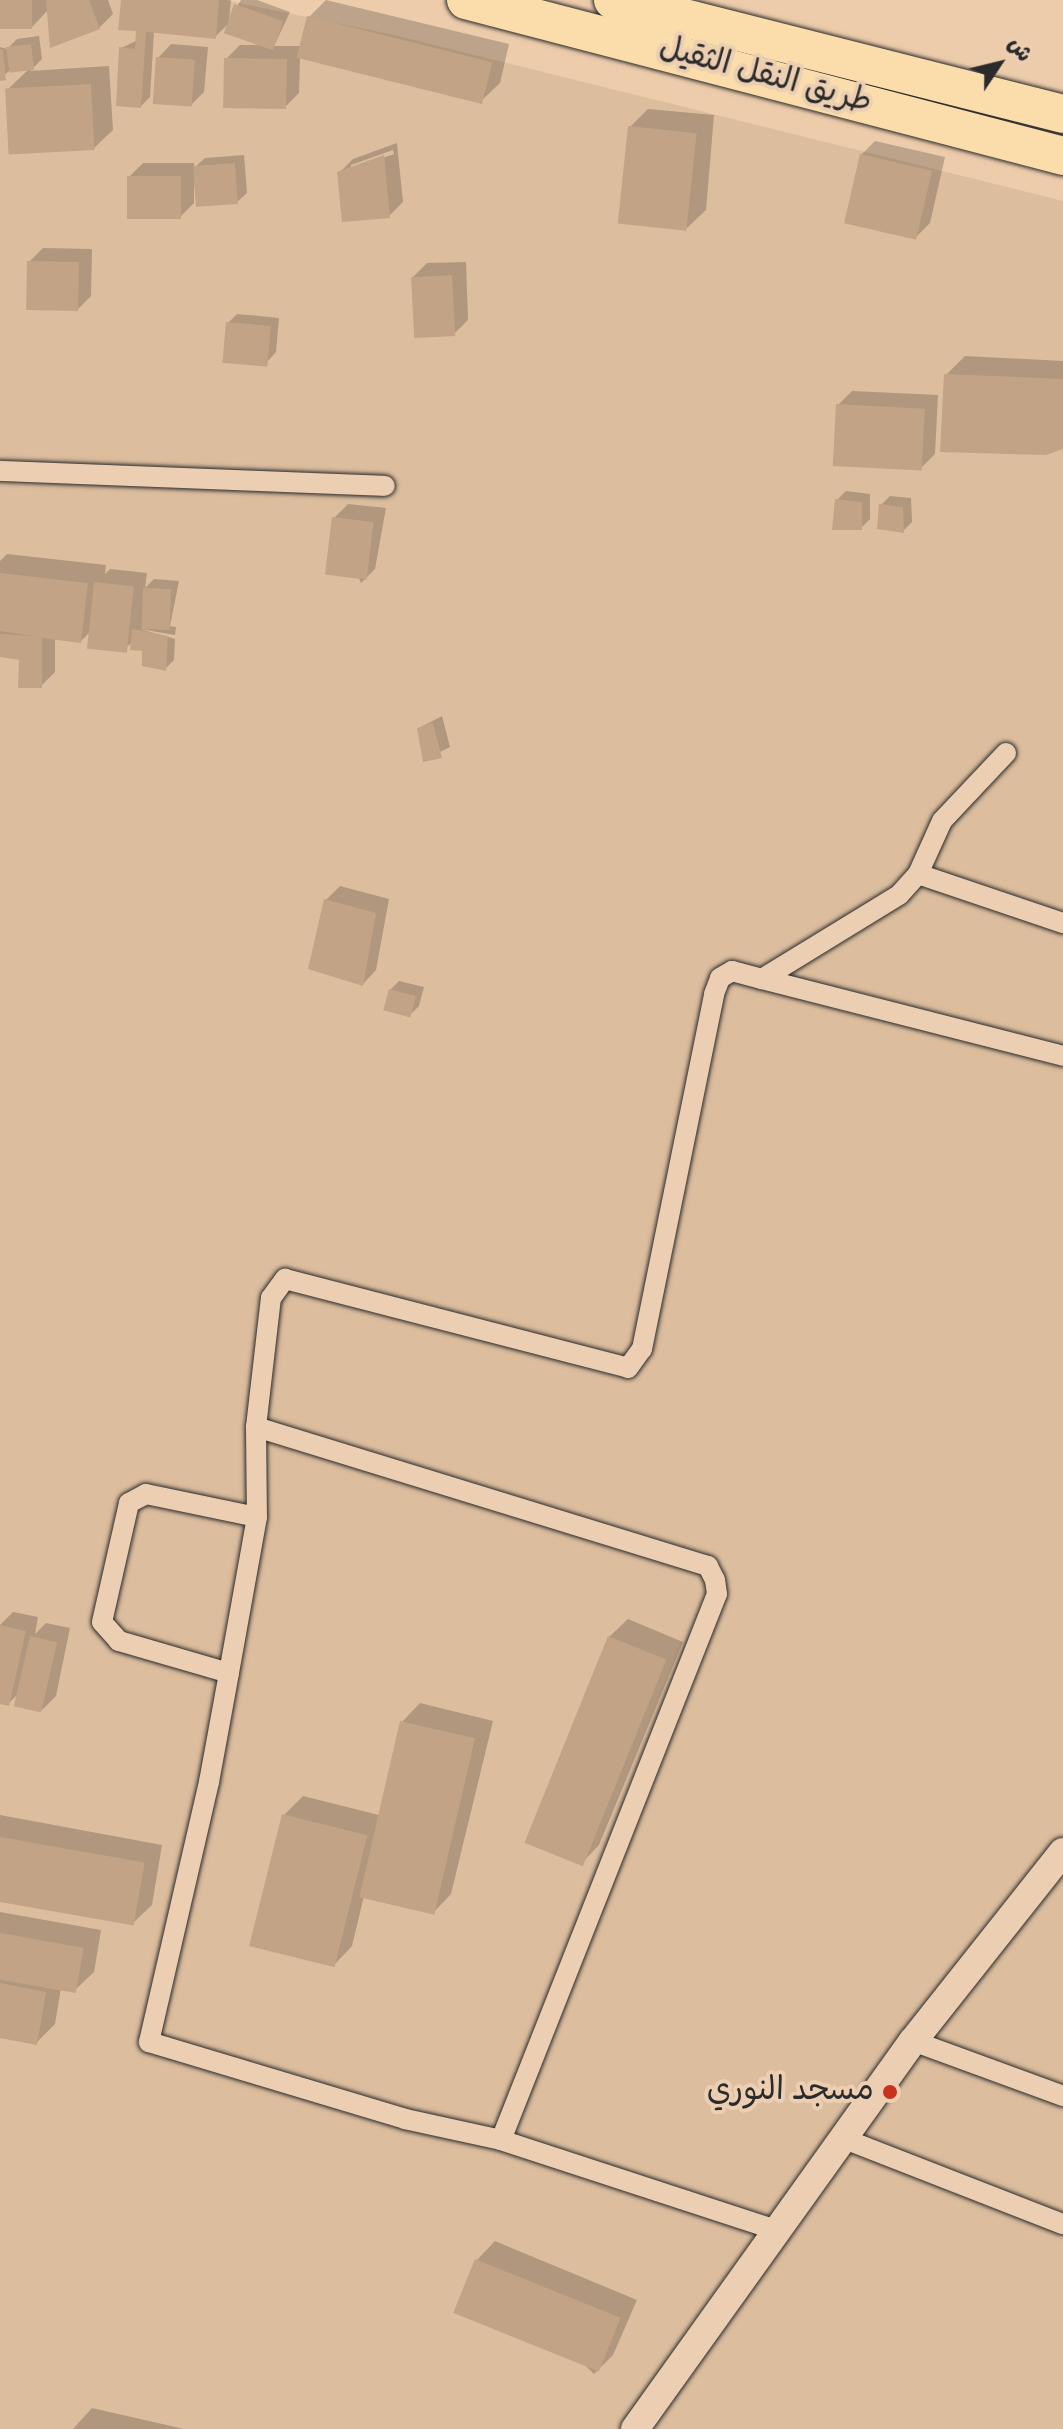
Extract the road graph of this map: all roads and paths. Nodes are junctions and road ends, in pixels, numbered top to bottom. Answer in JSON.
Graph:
{"nodes":[{"id":1,"x":466,"y":0,"type":"edge"},
{"id":2,"x":613,"y":0,"type":"edge"},
{"id":3,"x":1063,"y":114,"type":"edge"},
{"id":4,"x":1063,"y":156,"type":"edge"},
{"id":5,"x":0,"y":471,"type":"edge"},
{"id":6,"x":385,"y":486,"type":"dead end"},
{"id":7,"x":1006,"y":753,"type":"dead end"},
{"id":8,"x":918,"y":874,"type":"junction"},
{"id":9,"x":1063,"y":923,"type":"edge"},
{"id":10,"x":762,"y":979,"type":"junction"},
{"id":11,"x":1063,"y":1056,"type":"edge"},
{"id":12,"x":256,"y":1427,"type":"junction"},
{"id":13,"x":257,"y":1517,"type":"junction"},
{"id":14,"x":229,"y":1673,"type":"junction"},
{"id":15,"x":1063,"y":1852,"type":"edge"},
{"id":16,"x":913,"y":2041,"type":"junction"},
{"id":17,"x":1063,"y":2096,"type":"edge"},
{"id":18,"x":842,"y":2138,"type":"junction"},
{"id":19,"x":501,"y":2140,"type":"junction"},
{"id":20,"x":1063,"y":2224,"type":"edge"},
{"id":21,"x":779,"y":2231,"type":"junction"},
{"id":22,"x":635,"y":2429,"type":"edge"}],
"edges":[{"from":1,"to":4,"type":"highway","name":"طريق النقل الثقيل"},
{"from":2,"to":3,"type":"highway","name":"طريق النقل الثقيل"},
{"from":5,"to":6,"type":"street"},
{"from":7,"to":8,"type":"street"},
{"from":8,"to":9,"type":"street"},
{"from":8,"to":10,"type":"street"},
{"from":10,"to":11,"type":"street"},
{"from":10,"to":12,"type":"street"},
{"from":12,"to":13,"type":"street"},
{"from":12,"to":19,"type":"street"},
{"from":13,"to":14,"type":"street"},
{"from":13,"to":14,"type":"street"},
{"from":14,"to":19,"type":"street"},
{"from":15,"to":16,"type":"main road"},
{"from":16,"to":17,"type":"street"},
{"from":16,"to":18,"type":"main road"},
{"from":18,"to":20,"type":"street"},
{"from":18,"to":21,"type":"main road"},
{"from":19,"to":21,"type":"street"},
{"from":21,"to":22,"type":"main road"}]}
